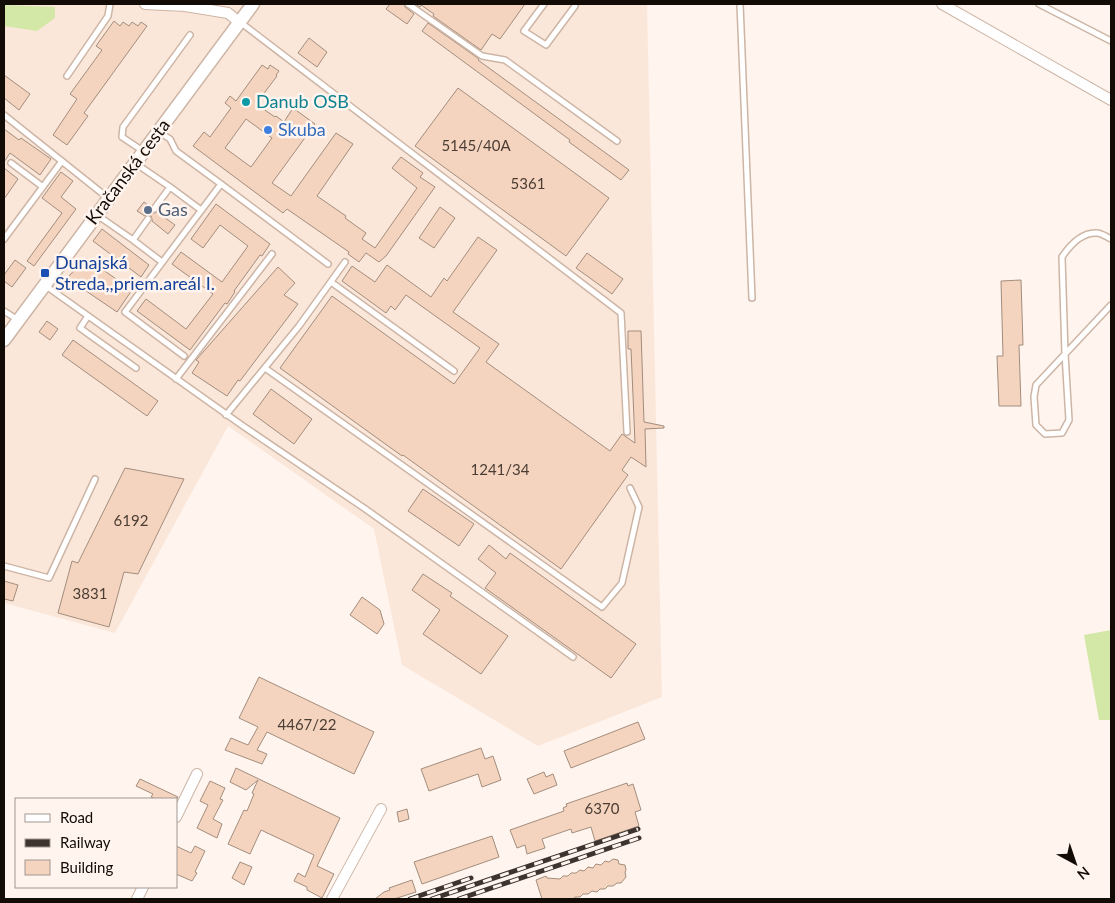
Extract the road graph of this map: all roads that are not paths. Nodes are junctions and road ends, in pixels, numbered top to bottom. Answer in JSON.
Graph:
{"nodes":[{"id":1,"x":110,"y":4,"type":"edge"},
{"id":2,"x":145,"y":4,"type":"edge"},
{"id":3,"x":253,"y":4,"type":"edge"},
{"id":4,"x":408,"y":4,"type":"edge"},
{"id":5,"x":544,"y":4,"type":"edge"},
{"id":6,"x":575,"y":4,"type":"edge"},
{"id":7,"x":740,"y":4,"type":"edge"},
{"id":8,"x":942,"y":4,"type":"edge"},
{"id":9,"x":1039,"y":4,"type":"edge"},
{"id":10,"x":239,"y":22,"type":"junction"},
{"id":11,"x":190,"y":35,"type":"dead end"},
{"id":12,"x":1111,"y":41,"type":"edge"},
{"id":13,"x":67,"y":76,"type":"dead end"},
{"id":14,"x":1111,"y":100,"type":"edge"},
{"id":15,"x":4,"y":115,"type":"edge"},
{"id":16,"x":158,"y":131,"type":"junction"},
{"id":17,"x":617,"y":141,"type":"dead end"},
{"id":18,"x":144,"y":151,"type":"junction"},
{"id":19,"x":62,"y":161,"type":"junction"},
{"id":20,"x":11,"y":163,"type":"dead end"},
{"id":21,"x":135,"y":163,"type":"junction"},
{"id":22,"x":221,"y":184,"type":"junction"},
{"id":23,"x":42,"y":187,"type":"junction"},
{"id":24,"x":170,"y":187,"type":"junction"},
{"id":25,"x":109,"y":198,"type":"junction"},
{"id":26,"x":154,"y":209,"type":"dead end"},
{"id":27,"x":201,"y":210,"type":"junction"},
{"id":28,"x":96,"y":215,"type":"junction"},
{"id":29,"x":148,"y":218,"type":"dead end"},
{"id":30,"x":4,"y":239,"type":"edge"},
{"id":31,"x":1111,"y":239,"type":"edge"},
{"id":32,"x":133,"y":240,"type":"junction"},
{"id":33,"x":272,"y":254,"type":"dead end"},
{"id":34,"x":162,"y":262,"type":"junction"},
{"id":35,"x":346,"y":262,"type":"dead end"},
{"id":36,"x":328,"y":264,"type":"dead end"},
{"id":37,"x":332,"y":282,"type":"junction"},
{"id":38,"x":45,"y":285,"type":"junction"},
{"id":39,"x":752,"y":298,"type":"dead end"},
{"id":40,"x":1111,"y":305,"type":"edge"},
{"id":41,"x":4,"y":311,"type":"edge"},
{"id":42,"x":88,"y":316,"type":"junction"},
{"id":43,"x":18,"y":320,"type":"junction"},
{"id":44,"x":4,"y":340,"type":"edge"},
{"id":45,"x":1064,"y":354,"type":"junction"},
{"id":46,"x":184,"y":356,"type":"dead end"},
{"id":47,"x":136,"y":368,"type":"dead end"},
{"id":48,"x":265,"y":368,"type":"junction"},
{"id":49,"x":454,"y":371,"type":"dead end"},
{"id":50,"x":176,"y":379,"type":"junction"},
{"id":51,"x":226,"y":415,"type":"junction"},
{"id":52,"x":628,"y":432,"type":"dead end"},
{"id":53,"x":94,"y":480,"type":"dead end"},
{"id":54,"x":630,"y":488,"type":"dead end"},
{"id":55,"x":4,"y":566,"type":"edge"},
{"id":56,"x":572,"y":657,"type":"dead end"},
{"id":57,"x":197,"y":774,"type":"dead end"},
{"id":58,"x":381,"y":808,"type":"dead end"},
{"id":59,"x":178,"y":814,"type":"edge"},
{"id":60,"x":332,"y":899,"type":"edge"}],
"edges":[{"from":1,"to":13,"type":"lane"},
{"from":2,"to":10,"type":"street"},
{"from":3,"to":10,"type":"street","name":"Kračanská cesta"},
{"from":4,"to":17,"type":"lane"},
{"from":5,"to":6,"type":"lane"},
{"from":7,"to":39,"type":"lane"},
{"from":8,"to":14,"type":"street"},
{"from":9,"to":12,"type":"lane"},
{"from":10,"to":16,"type":"street","name":"Kračanská cesta"},
{"from":10,"to":52,"type":"lane"},
{"from":11,"to":18,"type":"lane"},
{"from":15,"to":19,"type":"lane"},
{"from":16,"to":18,"type":"street","name":"Kračanská cesta"},
{"from":16,"to":22,"type":"lane"},
{"from":18,"to":21,"type":"street","name":"Kračanská cesta"},
{"from":19,"to":23,"type":"lane"},
{"from":19,"to":25,"type":"lane"},
{"from":20,"to":23,"type":"lane"},
{"from":21,"to":24,"type":"lane"},
{"from":21,"to":25,"type":"street","name":"Kračanská cesta"},
{"from":22,"to":27,"type":"lane"},
{"from":22,"to":36,"type":"lane"},
{"from":23,"to":30,"type":"lane"},
{"from":24,"to":26,"type":"lane"},
{"from":24,"to":27,"type":"lane"},
{"from":25,"to":28,"type":"street","name":"Kračanská cesta"},
{"from":27,"to":34,"type":"lane"},
{"from":28,"to":32,"type":"lane"},
{"from":28,"to":38,"type":"street","name":"Kračanská cesta"},
{"from":29,"to":32,"type":"lane"},
{"from":31,"to":45,"type":"lane"},
{"from":32,"to":34,"type":"lane"},
{"from":33,"to":50,"type":"lane"},
{"from":34,"to":46,"type":"lane"},
{"from":35,"to":37,"type":"lane"},
{"from":37,"to":48,"type":"lane"},
{"from":37,"to":49,"type":"lane"},
{"from":38,"to":42,"type":"lane"},
{"from":38,"to":43,"type":"street","name":"Kračanská cesta"},
{"from":40,"to":45,"type":"lane"},
{"from":41,"to":43,"type":"lane"},
{"from":42,"to":47,"type":"lane"},
{"from":42,"to":50,"type":"lane"},
{"from":43,"to":44,"type":"street","name":"Kračanská cesta"},
{"from":45,"to":45,"type":"lane"},
{"from":48,"to":51,"type":"lane"},
{"from":48,"to":54,"type":"lane"},
{"from":50,"to":51,"type":"lane"},
{"from":51,"to":56,"type":"lane"},
{"from":53,"to":55,"type":"lane"},
{"from":57,"to":59,"type":"street"},
{"from":58,"to":60,"type":"street"}]}
